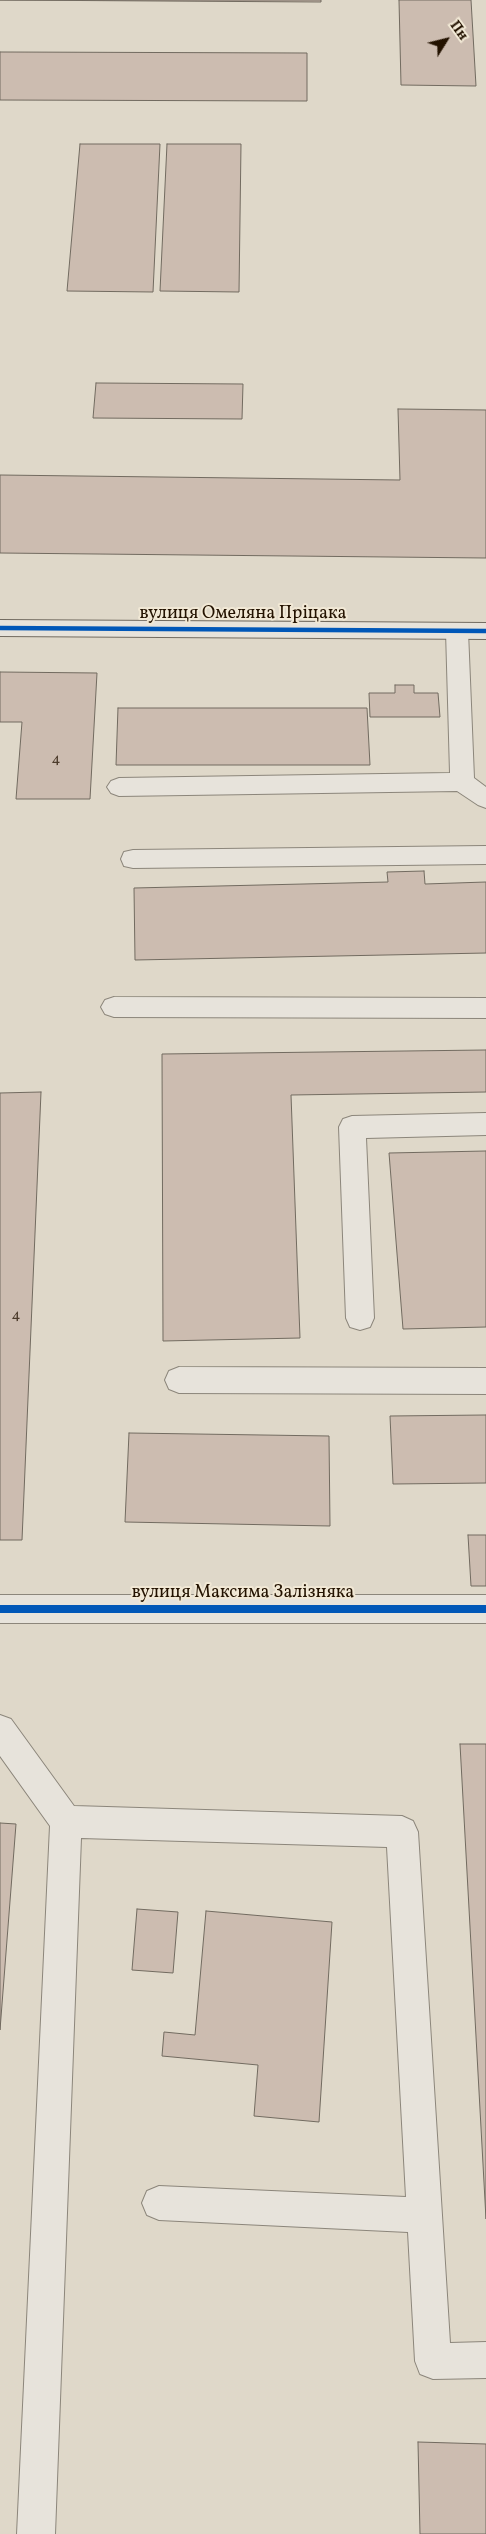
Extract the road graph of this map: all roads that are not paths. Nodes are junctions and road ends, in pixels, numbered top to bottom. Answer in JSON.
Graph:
{"nodes":[{"id":1,"x":0,"y":628,"type":"edge"},
{"id":2,"x":458,"y":631,"type":"junction"},
{"id":3,"x":486,"y":631,"type":"edge"},
{"id":4,"x":462,"y":782,"type":"junction"},
{"id":5,"x":119,"y":786,"type":"dead end"},
{"id":6,"x":486,"y":799,"type":"edge"},
{"id":7,"x":486,"y":855,"type":"edge"},
{"id":8,"x":133,"y":859,"type":"dead end"},
{"id":9,"x":114,"y":1007,"type":"dead end"},
{"id":10,"x":486,"y":1008,"type":"edge"},
{"id":11,"x":486,"y":1124,"type":"edge"},
{"id":12,"x":360,"y":1318,"type":"dead end"},
{"id":13,"x":179,"y":1380,"type":"dead end"},
{"id":14,"x":486,"y":1381,"type":"edge"},
{"id":15,"x":0,"y":1609,"type":"edge"},
{"id":16,"x":486,"y":1609,"type":"edge"},
{"id":17,"x":0,"y":1730,"type":"edge"},
{"id":18,"x":66,"y":1822,"type":"junction"},
{"id":19,"x":159,"y":2203,"type":"dead end"},
{"id":20,"x":424,"y":2215,"type":"junction"},
{"id":21,"x":486,"y":2360,"type":"edge"},
{"id":22,"x":36,"y":2534,"type":"edge"}],
"edges":[{"from":1,"to":2,"type":"street","name":"вулиця Омеляна Пріцака"},
{"from":2,"to":3,"type":"street","name":"вулиця Омеляна Пріцака"},
{"from":2,"to":4,"type":"street"},
{"from":4,"to":5,"type":"street"},
{"from":4,"to":6,"type":"street"},
{"from":7,"to":8,"type":"street"},
{"from":9,"to":10,"type":"street"},
{"from":11,"to":12,"type":"street"},
{"from":13,"to":14,"type":"street"},
{"from":15,"to":16,"type":"street","name":"вулиця Максима Залізняка"},
{"from":17,"to":18,"type":"street"},
{"from":18,"to":20,"type":"street"},
{"from":18,"to":22,"type":"street"},
{"from":19,"to":20,"type":"street"},
{"from":20,"to":21,"type":"street"}]}
